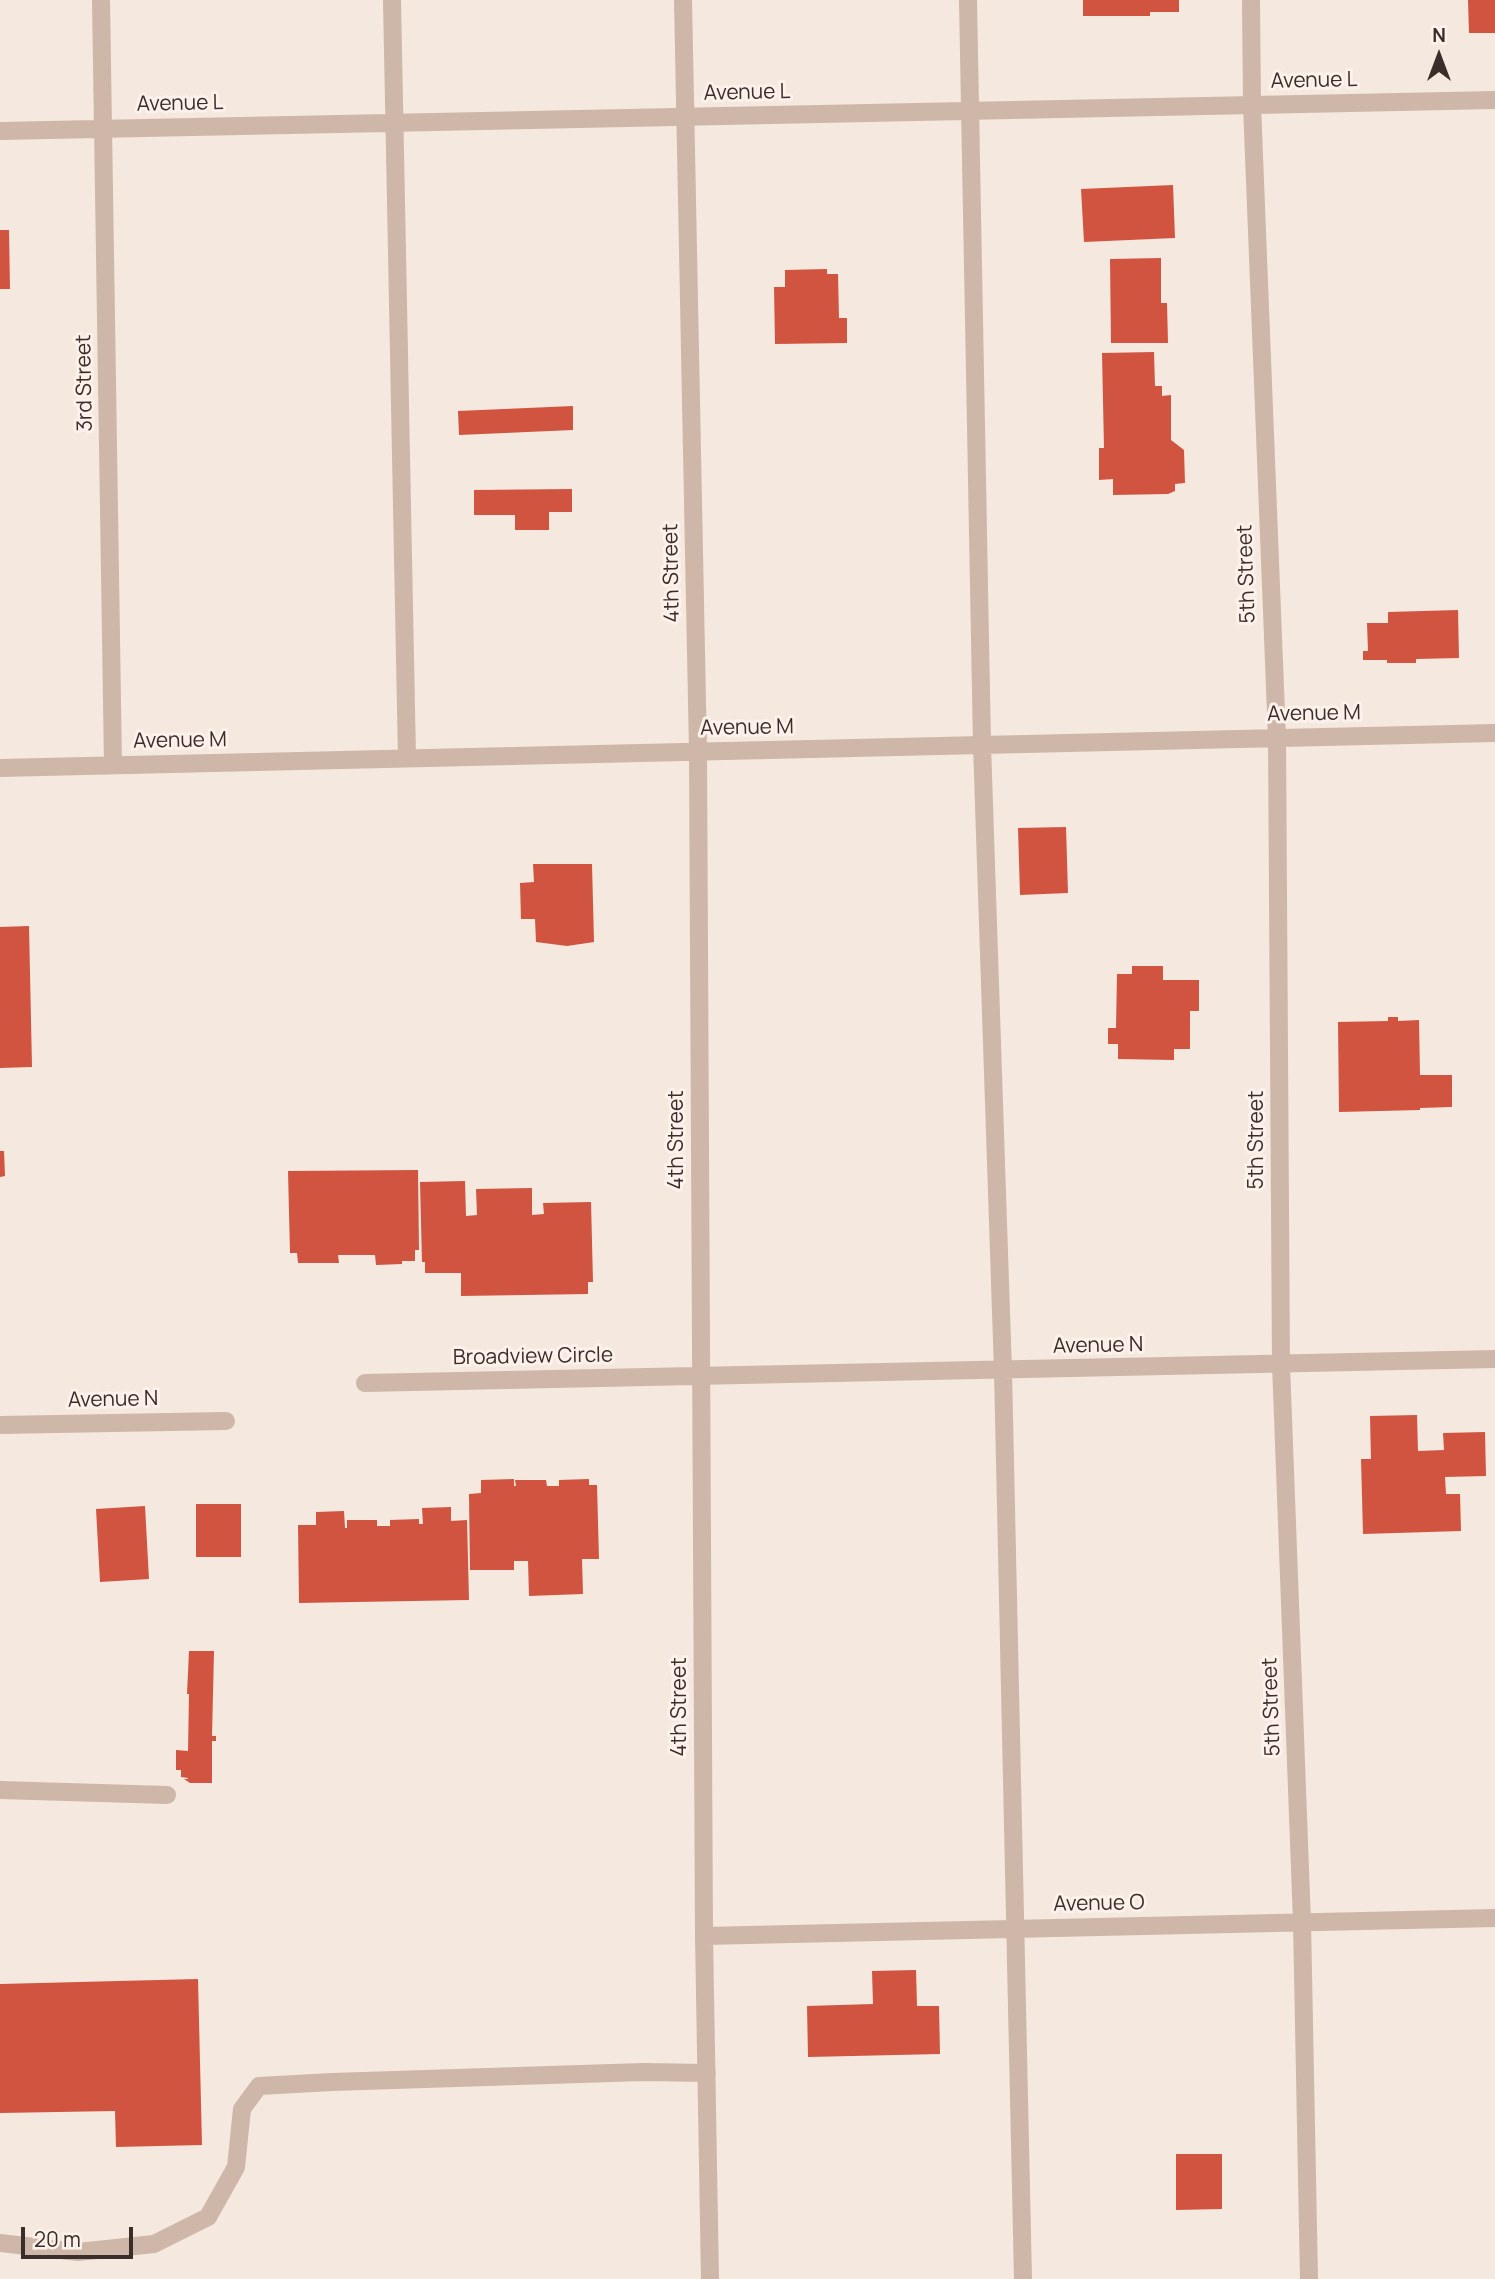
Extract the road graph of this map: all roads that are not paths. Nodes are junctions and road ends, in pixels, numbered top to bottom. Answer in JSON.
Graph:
{"nodes":[{"id":1,"x":101,"y":0,"type":"edge"},
{"id":2,"x":392,"y":0,"type":"edge"},
{"id":3,"x":683,"y":0,"type":"edge"},
{"id":4,"x":968,"y":0,"type":"edge"},
{"id":5,"x":1251,"y":0,"type":"edge"},
{"id":6,"x":1495,"y":100,"type":"edge"},
{"id":7,"x":1252,"y":105,"type":"junction"},
{"id":8,"x":970,"y":110,"type":"junction"},
{"id":9,"x":686,"y":117,"type":"junction"},
{"id":10,"x":395,"y":123,"type":"junction"},
{"id":11,"x":104,"y":128,"type":"junction"},
{"id":12,"x":0,"y":131,"type":"edge"},
{"id":13,"x":1495,"y":733,"type":"edge"},
{"id":14,"x":1277,"y":738,"type":"junction"},
{"id":15,"x":982,"y":745,"type":"junction"},
{"id":16,"x":698,"y":752,"type":"junction"},
{"id":17,"x":407,"y":758,"type":"junction"},
{"id":18,"x":113,"y":765,"type":"junction"},
{"id":19,"x":0,"y":768,"type":"edge"},
{"id":20,"x":1495,"y":1359,"type":"edge"},
{"id":21,"x":1282,"y":1364,"type":"junction"},
{"id":22,"x":1003,"y":1371,"type":"junction"},
{"id":23,"x":701,"y":1377,"type":"junction"},
{"id":24,"x":365,"y":1383,"type":"dead end"},
{"id":25,"x":226,"y":1421,"type":"dead end"},
{"id":26,"x":0,"y":1425,"type":"edge"},
{"id":27,"x":0,"y":1790,"type":"edge"},
{"id":28,"x":167,"y":1796,"type":"dead end"},
{"id":29,"x":1495,"y":1918,"type":"edge"},
{"id":30,"x":1303,"y":1922,"type":"junction"},
{"id":31,"x":1014,"y":1929,"type":"junction"},
{"id":32,"x":704,"y":1936,"type":"junction"},
{"id":33,"x":707,"y":2073,"type":"junction"},
{"id":34,"x":0,"y":2243,"type":"edge"},
{"id":35,"x":710,"y":2279,"type":"edge"},
{"id":36,"x":1023,"y":2279,"type":"edge"},
{"id":37,"x":1309,"y":2279,"type":"edge"}],
"edges":[{"from":1,"to":11,"type":"street","name":"3rd Street"},
{"from":2,"to":10,"type":"street"},
{"from":3,"to":9,"type":"street","name":"4th Street"},
{"from":4,"to":8,"type":"street"},
{"from":5,"to":7,"type":"street","name":"5th Street"},
{"from":6,"to":7,"type":"street","name":"Avenue L"},
{"from":7,"to":8,"type":"street","name":"Avenue L"},
{"from":7,"to":14,"type":"street","name":"5th Street"},
{"from":8,"to":9,"type":"street","name":"Avenue L"},
{"from":8,"to":15,"type":"street"},
{"from":9,"to":10,"type":"street","name":"Avenue L"},
{"from":9,"to":16,"type":"street","name":"4th Street"},
{"from":10,"to":11,"type":"street","name":"Avenue L"},
{"from":10,"to":17,"type":"street"},
{"from":11,"to":12,"type":"street","name":"Avenue L"},
{"from":11,"to":18,"type":"street","name":"3rd Street"},
{"from":13,"to":14,"type":"street","name":"Avenue M"},
{"from":14,"to":15,"type":"street","name":"Avenue M"},
{"from":14,"to":21,"type":"street","name":"5th Street"},
{"from":15,"to":16,"type":"street","name":"Avenue M"},
{"from":15,"to":22,"type":"street"},
{"from":16,"to":17,"type":"street","name":"Avenue M"},
{"from":16,"to":23,"type":"street","name":"4th Street"},
{"from":17,"to":18,"type":"street","name":"Avenue M"},
{"from":18,"to":19,"type":"street","name":"Avenue M"},
{"from":20,"to":21,"type":"street","name":"Avenue N"},
{"from":21,"to":22,"type":"street","name":"Avenue N"},
{"from":21,"to":30,"type":"street","name":"5th Street"},
{"from":22,"to":23,"type":"street","name":"Avenue N"},
{"from":22,"to":31,"type":"street"},
{"from":23,"to":24,"type":"street","name":"Broadview Circle"},
{"from":23,"to":32,"type":"street","name":"4th Street"},
{"from":25,"to":26,"type":"street","name":"Avenue N"},
{"from":27,"to":28,"type":"street"},
{"from":29,"to":30,"type":"street","name":"Avenue O"},
{"from":30,"to":31,"type":"street","name":"Avenue O"},
{"from":30,"to":37,"type":"street","name":"5th Street"},
{"from":31,"to":32,"type":"street","name":"Avenue O"},
{"from":31,"to":36,"type":"street"},
{"from":32,"to":33,"type":"street","name":"4th Street"},
{"from":33,"to":34,"type":"street"},
{"from":33,"to":35,"type":"street","name":"4th Street"}]}
